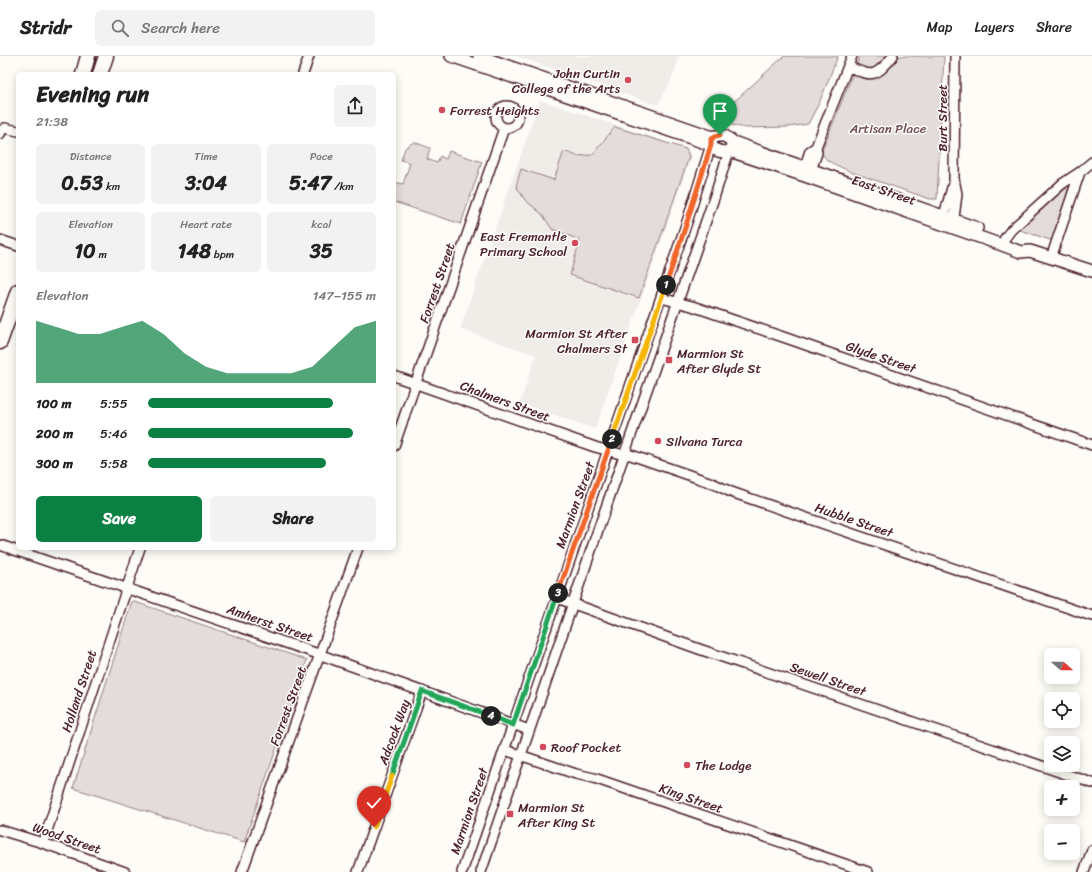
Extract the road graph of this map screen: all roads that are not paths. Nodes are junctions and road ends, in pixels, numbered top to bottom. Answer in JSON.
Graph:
{"nodes":[{"id":1,"x":88,"y":56,"type":"edge"},
{"id":2,"x":106,"y":56,"type":"edge"},
{"id":3,"x":309,"y":56,"type":"edge"},
{"id":4,"x":451,"y":56,"type":"edge"},
{"id":5,"x":479,"y":56,"type":"edge"},
{"id":6,"x":852,"y":56,"type":"edge"},
{"id":7,"x":893,"y":56,"type":"edge"},
{"id":8,"x":955,"y":56,"type":"edge"},
{"id":9,"x":848,"y":66,"type":"junction"},
{"id":10,"x":84,"y":72,"type":"edge"},
{"id":11,"x":101,"y":72,"type":"edge"},
{"id":12,"x":304,"y":72,"type":"edge"},
{"id":13,"x":504,"y":128,"type":"dead end"},
{"id":14,"x":16,"y":130,"type":"edge"},
{"id":15,"x":0,"y":134,"type":"edge"},
{"id":16,"x":712,"y":142,"type":"junction"},
{"id":17,"x":730,"y":148,"type":"junction"},
{"id":18,"x":1092,"y":162,"type":"edge"},
{"id":19,"x":807,"y":172,"type":"junction"},
{"id":20,"x":1080,"y":172,"type":"junction"},
{"id":21,"x":948,"y":222,"type":"junction"},
{"id":22,"x":0,"y":240,"type":"edge"},
{"id":23,"x":1004,"y":242,"type":"junction"},
{"id":24,"x":16,"y":245,"type":"edge"},
{"id":25,"x":1050,"y":258,"type":"junction"},
{"id":26,"x":1092,"y":271,"type":"edge"},
{"id":27,"x":16,"y":297,"type":"edge"},
{"id":28,"x":661,"y":298,"type":"junction"},
{"id":29,"x":677,"y":303,"type":"junction"},
{"id":30,"x":0,"y":342,"type":"edge"},
{"id":31,"x":396,"y":377,"type":"edge"},
{"id":32,"x":416,"y":383,"type":"junction"},
{"id":33,"x":396,"y":440,"type":"edge"},
{"id":34,"x":1092,"y":445,"type":"edge"},
{"id":35,"x":608,"y":451,"type":"junction"},
{"id":36,"x":624,"y":455,"type":"junction"},
{"id":37,"x":0,"y":546,"type":"edge"},
{"id":38,"x":139,"y":550,"type":"edge"},
{"id":39,"x":357,"y":550,"type":"edge"},
{"id":40,"x":126,"y":588,"type":"junction"},
{"id":41,"x":557,"y":598,"type":"junction"},
{"id":42,"x":573,"y":603,"type":"junction"},
{"id":43,"x":1092,"y":616,"type":"edge"},
{"id":44,"x":320,"y":655,"type":"junction"},
{"id":45,"x":422,"y":691,"type":"junction"},
{"id":46,"x":513,"y":725,"type":"junction"},
{"id":47,"x":529,"y":730,"type":"junction"},
{"id":48,"x":505,"y":750,"type":"junction"},
{"id":49,"x":521,"y":755,"type":"junction"},
{"id":50,"x":1092,"y":783,"type":"edge"},
{"id":51,"x":0,"y":830,"type":"edge"},
{"id":52,"x":43,"y":843,"type":"junction"},
{"id":53,"x":1092,"y":850,"type":"edge"},
{"id":54,"x":125,"y":872,"type":"edge"},
{"id":55,"x":242,"y":872,"type":"edge"},
{"id":56,"x":358,"y":872,"type":"edge"},
{"id":57,"x":462,"y":872,"type":"edge"},
{"id":58,"x":481,"y":872,"type":"edge"},
{"id":59,"x":868,"y":872,"type":"edge"},
{"id":60,"x":1084,"y":872,"type":"edge"}],
"edges":[{"from":1,"to":10,"type":"main road"},
{"from":2,"to":11,"type":"main road"},
{"from":3,"to":12,"type":"street"},
{"from":4,"to":16,"type":"street"},
{"from":5,"to":16,"type":"street"},
{"from":6,"to":9,"type":"street"},
{"from":7,"to":9,"type":"street"},
{"from":8,"to":21,"type":"street","name":"Burt Street"},
{"from":9,"to":19,"type":"street"},
{"from":13,"to":32,"type":"street","name":"Forrest Street"},
{"from":14,"to":15,"type":"street"},
{"from":16,"to":17,"type":"street"},
{"from":16,"to":17,"type":"street"},
{"from":16,"to":28,"type":"street","name":"Marmion Street"},
{"from":17,"to":19,"type":"street","name":"East Street"},
{"from":17,"to":29,"type":"street"},
{"from":18,"to":20,"type":"street"},
{"from":19,"to":21,"type":"street","name":"East Street"},
{"from":20,"to":23,"type":"street"},
{"from":20,"to":25,"type":"street"},
{"from":21,"to":23,"type":"street","name":"East Street"},
{"from":22,"to":24,"type":"street"},
{"from":23,"to":25,"type":"street","name":"East Street"},
{"from":25,"to":26,"type":"street","name":"East Street"},
{"from":27,"to":30,"type":"main road"},
{"from":28,"to":29,"type":"street","name":"Glyde Street"},
{"from":28,"to":35,"type":"street","name":"Marmion Street"},
{"from":29,"to":34,"type":"street","name":"Glyde Street"},
{"from":29,"to":36,"type":"street"},
{"from":31,"to":32,"type":"street","name":"Chalmers Street"},
{"from":32,"to":33,"type":"street","name":"Forrest Street"},
{"from":32,"to":35,"type":"street","name":"Chalmers Street"},
{"from":35,"to":36,"type":"street","name":"Hubble Street"},
{"from":35,"to":41,"type":"street","name":"Marmion Street"},
{"from":36,"to":42,"type":"street"},
{"from":36,"to":43,"type":"street","name":"Hubble Street"},
{"from":37,"to":40,"type":"street","name":"Amherst Street"},
{"from":38,"to":40,"type":"street","name":"Holland Street"},
{"from":39,"to":44,"type":"street","name":"Forrest Street"},
{"from":40,"to":44,"type":"street","name":"Amherst Street"},
{"from":40,"to":52,"type":"street","name":"Holland Street"},
{"from":41,"to":42,"type":"street","name":"Sewell Street"},
{"from":41,"to":46,"type":"street","name":"Marmion Street"},
{"from":42,"to":47,"type":"street"},
{"from":42,"to":50,"type":"street","name":"Sewell Street"},
{"from":44,"to":45,"type":"street","name":"Amherst Street"},
{"from":44,"to":55,"type":"street","name":"Forrest Street"},
{"from":45,"to":46,"type":"street","name":"Amherst Street"},
{"from":45,"to":56,"type":"street","name":"Adcock Way"},
{"from":46,"to":47,"type":"street","name":"Amherst Street"},
{"from":46,"to":48,"type":"street","name":"Marmion Street"},
{"from":47,"to":49,"type":"street"},
{"from":48,"to":49,"type":"street","name":"King Street"},
{"from":48,"to":57,"type":"street","name":"Marmion Street"},
{"from":49,"to":58,"type":"street"},
{"from":49,"to":59,"type":"street","name":"King Street"},
{"from":51,"to":52,"type":"street","name":"Wood Street"},
{"from":52,"to":54,"type":"street","name":"Wood Street"},
{"from":53,"to":60,"type":"street"}]}
